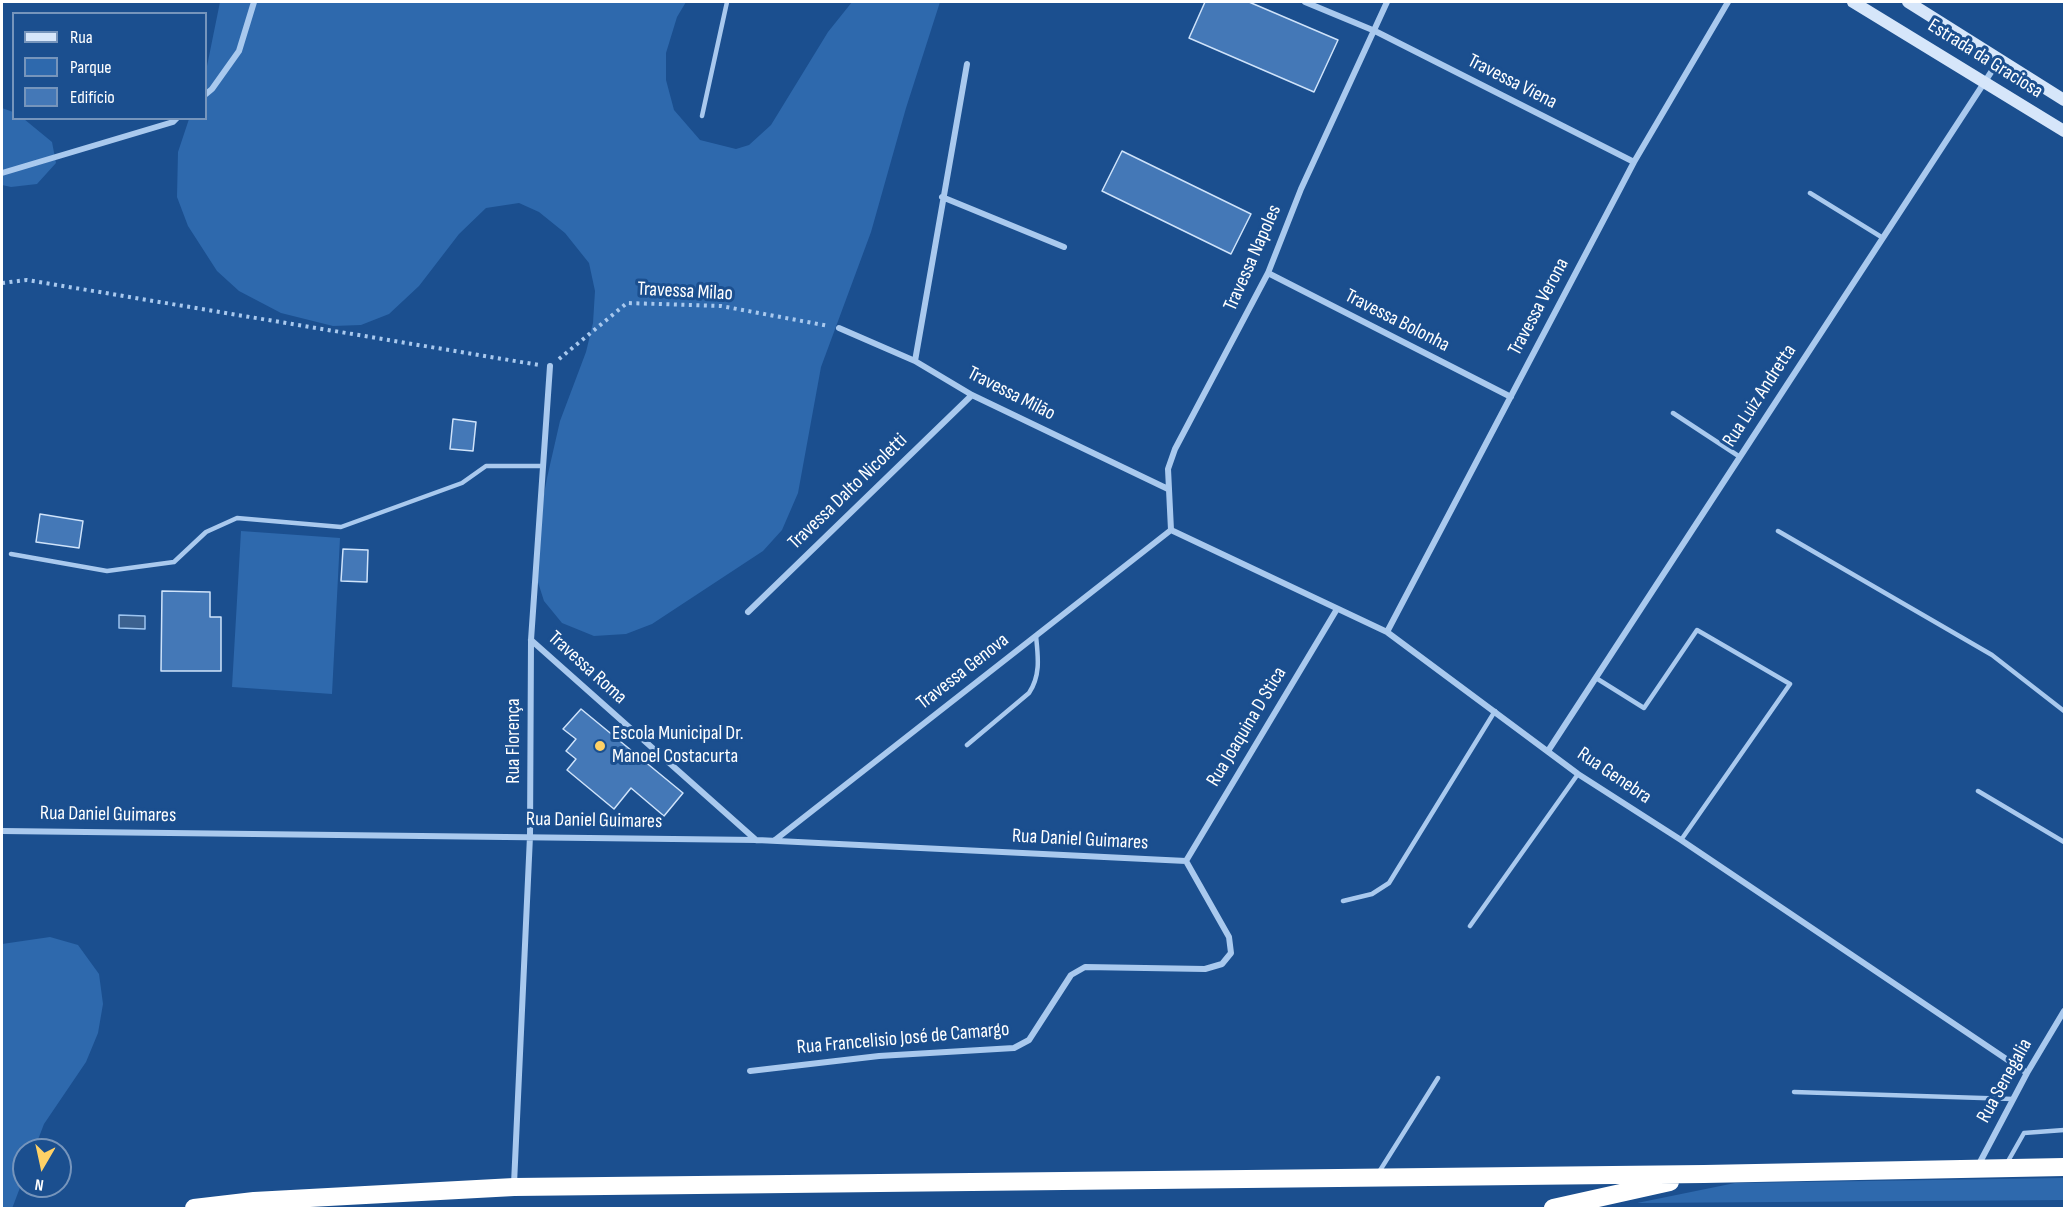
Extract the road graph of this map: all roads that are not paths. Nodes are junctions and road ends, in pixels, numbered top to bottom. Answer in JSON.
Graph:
{"nodes":[{"id":1,"x":254,"y":2,"type":"edge"},
{"id":2,"x":727,"y":2,"type":"edge"},
{"id":3,"x":1305,"y":2,"type":"edge"},
{"id":4,"x":1387,"y":2,"type":"edge"},
{"id":5,"x":1728,"y":2,"type":"edge"},
{"id":6,"x":1853,"y":2,"type":"edge"},
{"id":7,"x":1908,"y":2,"type":"edge"},
{"id":8,"x":1375,"y":32,"type":"junction"},
{"id":9,"x":1999,"y":60,"type":"junction"},
{"id":10,"x":967,"y":64,"type":"dead end"},
{"id":11,"x":1985,"y":82,"type":"junction"},
{"id":12,"x":207,"y":93,"type":"edge"},
{"id":13,"x":2064,"y":100,"type":"edge"},
{"id":14,"x":702,"y":116,"type":"dead end"},
{"id":15,"x":175,"y":120,"type":"edge"},
{"id":16,"x":2064,"y":131,"type":"edge"},
{"id":17,"x":1634,"y":162,"type":"junction"},
{"id":18,"x":2,"y":172,"type":"edge"},
{"id":19,"x":1810,"y":193,"type":"dead end"},
{"id":20,"x":942,"y":197,"type":"junction"},
{"id":21,"x":1883,"y":238,"type":"junction"},
{"id":22,"x":1064,"y":247,"type":"dead end"},
{"id":23,"x":1268,"y":273,"type":"junction"},
{"id":24,"x":839,"y":328,"type":"road end"},
{"id":25,"x":915,"y":361,"type":"junction"},
{"id":26,"x":550,"y":366,"type":"road end"},
{"id":27,"x":972,"y":395,"type":"junction"},
{"id":28,"x":1511,"y":397,"type":"junction"},
{"id":29,"x":1672,"y":413,"type":"dead end"},
{"id":30,"x":1740,"y":457,"type":"junction"},
{"id":31,"x":543,"y":466,"type":"junction"},
{"id":32,"x":1168,"y":489,"type":"junction"},
{"id":33,"x":1171,"y":530,"type":"junction"},
{"id":34,"x":1778,"y":531,"type":"dead end"},
{"id":35,"x":11,"y":554,"type":"dead end"},
{"id":36,"x":1337,"y":609,"type":"junction"},
{"id":37,"x":748,"y":612,"type":"dead end"},
{"id":38,"x":1387,"y":632,"type":"junction"},
{"id":39,"x":1036,"y":636,"type":"junction"},
{"id":40,"x":531,"y":640,"type":"junction"},
{"id":41,"x":1596,"y":678,"type":"junction"},
{"id":42,"x":1495,"y":711,"type":"junction"},
{"id":43,"x":2064,"y":711,"type":"edge"},
{"id":44,"x":967,"y":745,"type":"dead end"},
{"id":45,"x":1548,"y":751,"type":"junction"},
{"id":46,"x":1578,"y":774,"type":"junction"},
{"id":47,"x":1978,"y":791,"type":"dead end"},
{"id":48,"x":2,"y":831,"type":"edge"},
{"id":49,"x":530,"y":836,"type":"junction"},
{"id":50,"x":757,"y":840,"type":"junction"},
{"id":51,"x":1681,"y":840,"type":"junction"},
{"id":52,"x":774,"y":841,"type":"junction"},
{"id":53,"x":2064,"y":842,"type":"edge"},
{"id":54,"x":1186,"y":861,"type":"junction"},
{"id":55,"x":1343,"y":901,"type":"dead end"},
{"id":56,"x":1470,"y":926,"type":"dead end"},
{"id":57,"x":2064,"y":1011,"type":"edge"},
{"id":58,"x":750,"y":1071,"type":"dead end"},
{"id":59,"x":2026,"y":1072,"type":"junction"},
{"id":60,"x":1438,"y":1078,"type":"dead end"},
{"id":61,"x":1794,"y":1092,"type":"dead end"},
{"id":62,"x":2013,"y":1099,"type":"junction"},
{"id":63,"x":2064,"y":1130,"type":"edge"},
{"id":64,"x":2004,"y":1167,"type":"junction"},
{"id":65,"x":2064,"y":1167,"type":"edge"},
{"id":66,"x":1978,"y":1168,"type":"junction"},
{"id":67,"x":1704,"y":1174,"type":"junction"},
{"id":68,"x":1375,"y":1177,"type":"junction"},
{"id":69,"x":514,"y":1187,"type":"junction"},
{"id":70,"x":194,"y":1209,"type":"edge"},
{"id":71,"x":1553,"y":1209,"type":"edge"}],
"edges":[{"from":1,"to":12,"type":"street"},
{"from":2,"to":14,"type":"lane"},
{"from":3,"to":8,"type":"street","name":"Travessa Viena"},
{"from":4,"to":8,"type":"street","name":"Travessa Napoles"},
{"from":5,"to":17,"type":"street","name":"Travessa Verona"},
{"from":6,"to":11,"type":"main road","name":"Estrada da Graciosa"},
{"from":7,"to":9,"type":"main road","name":"Estrada da Graciosa"},
{"from":8,"to":17,"type":"street","name":"Travessa Viena"},
{"from":8,"to":23,"type":"street","name":"Travessa Napoles"},
{"from":9,"to":11,"type":"street","name":"Rua Luiz Andretta"},
{"from":9,"to":13,"type":"main road","name":"Estrada da Graciosa"},
{"from":10,"to":20,"type":"street"},
{"from":11,"to":16,"type":"main road","name":"Estrada da Graciosa"},
{"from":11,"to":21,"type":"street","name":"Rua Luiz Andretta"},
{"from":15,"to":18,"type":"street"},
{"from":17,"to":28,"type":"street","name":"Travessa Verona"},
{"from":19,"to":21,"type":"lane"},
{"from":20,"to":22,"type":"street"},
{"from":20,"to":25,"type":"street"},
{"from":21,"to":30,"type":"street","name":"Rua Luiz Andretta"},
{"from":23,"to":28,"type":"street","name":"Travessa Bolonha"},
{"from":23,"to":32,"type":"street","name":"Travessa Napoles"},
{"from":24,"to":25,"type":"street","name":"Travessa Milão"},
{"from":25,"to":27,"type":"street","name":"Travessa Milão"},
{"from":26,"to":31,"type":"street","name":"Rua Florença"},
{"from":27,"to":32,"type":"street","name":"Travessa Milão"},
{"from":27,"to":37,"type":"street","name":"Travessa Dalto Nicoletti"},
{"from":28,"to":38,"type":"street","name":"Travessa Verona"},
{"from":29,"to":30,"type":"lane"},
{"from":30,"to":41,"type":"street","name":"Rua Luiz Andretta"},
{"from":31,"to":35,"type":"lane"},
{"from":31,"to":40,"type":"street","name":"Rua Florença"},
{"from":32,"to":33,"type":"street","name":"Travessa Napoles"},
{"from":33,"to":36,"type":"street","name":"Rua Genebra"},
{"from":33,"to":39,"type":"street","name":"Travessa Genova"},
{"from":34,"to":43,"type":"lane"},
{"from":36,"to":38,"type":"street","name":"Rua Genebra"},
{"from":36,"to":54,"type":"street","name":"Rua Joaquina D Stica"},
{"from":38,"to":42,"type":"street","name":"Rua Genebra"},
{"from":39,"to":44,"type":"lane"},
{"from":39,"to":52,"type":"street","name":"Travessa Genova"},
{"from":40,"to":49,"type":"street","name":"Rua Florença"},
{"from":40,"to":50,"type":"street","name":"Travessa Roma"},
{"from":41,"to":45,"type":"street","name":"Rua Luiz Andretta"},
{"from":41,"to":51,"type":"lane"},
{"from":42,"to":45,"type":"street","name":"Rua Genebra"},
{"from":42,"to":55,"type":"lane"},
{"from":45,"to":46,"type":"street","name":"Rua Genebra"},
{"from":46,"to":51,"type":"street","name":"Rua Genebra"},
{"from":46,"to":56,"type":"lane"},
{"from":47,"to":53,"type":"lane"},
{"from":48,"to":49,"type":"street","name":"Rua Daniel Guimares"},
{"from":49,"to":50,"type":"street","name":"Rua Daniel Guimares"},
{"from":49,"to":69,"type":"street","name":"Rua Florença"},
{"from":50,"to":52,"type":"street","name":"Rua Daniel Guimares"},
{"from":51,"to":59,"type":"street","name":"Rua Genebra"},
{"from":52,"to":54,"type":"street","name":"Rua Daniel Guimares"},
{"from":54,"to":58,"type":"street","name":"Rua Francelisio José de Camargo"},
{"from":57,"to":59,"type":"street","name":"Rua Senegalia"},
{"from":59,"to":62,"type":"street","name":"Rua Senegalia"},
{"from":60,"to":68,"type":"lane"},
{"from":61,"to":62,"type":"lane"},
{"from":62,"to":66,"type":"street","name":"Rua Senegalia"},
{"from":63,"to":64,"type":"lane"},
{"from":64,"to":65,"type":"highway"},
{"from":64,"to":66,"type":"highway"},
{"from":66,"to":67,"type":"highway"},
{"from":67,"to":68,"type":"highway"},
{"from":67,"to":71,"type":"highway"},
{"from":68,"to":69,"type":"highway"},
{"from":69,"to":70,"type":"highway"}]}
